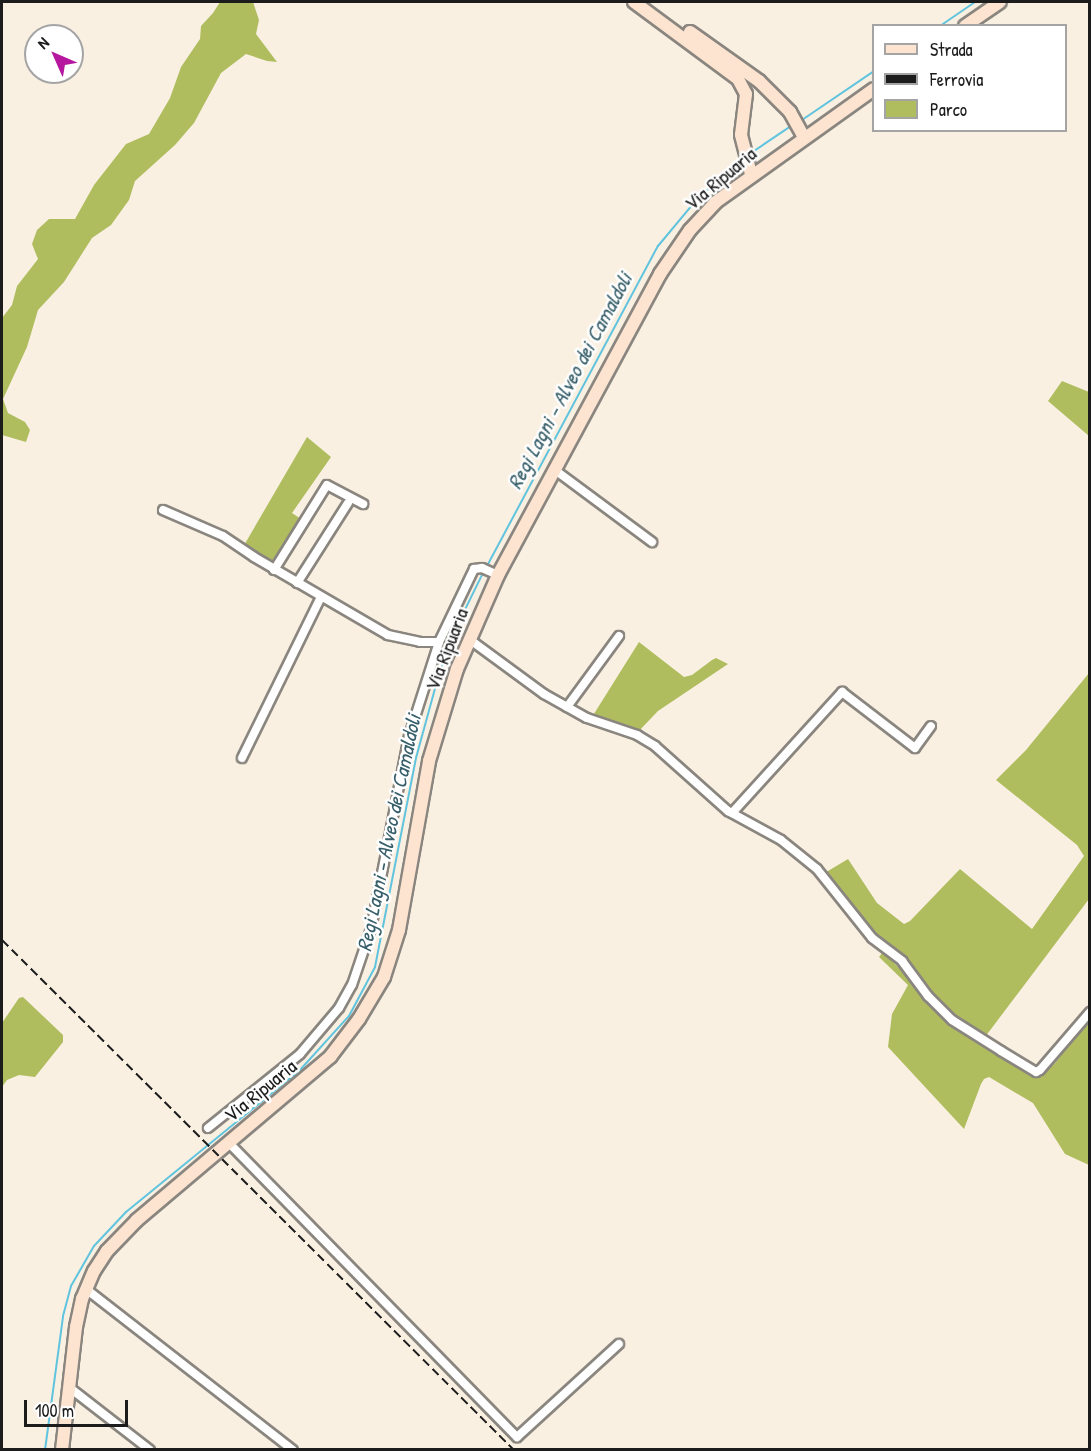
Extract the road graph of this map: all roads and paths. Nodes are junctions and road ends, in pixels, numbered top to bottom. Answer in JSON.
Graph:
{"nodes":[{"id":1,"x":634,"y":2,"type":"edge"},
{"id":2,"x":647,"y":2,"type":"edge"},
{"id":3,"x":1000,"y":2,"type":"edge"},
{"id":4,"x":968,"y":24,"type":"edge"},
{"id":5,"x":872,"y":90,"type":"edge"},
{"id":6,"x":804,"y":137,"type":"junction"},
{"id":7,"x":750,"y":170,"type":"junction"},
{"id":8,"x":555,"y":470,"type":"junction"},
{"id":9,"x":348,"y":503,"type":"dead end"},
{"id":10,"x":363,"y":504,"type":"dead end"},
{"id":11,"x":163,"y":510,"type":"dead end"},
{"id":12,"x":652,"y":542,"type":"dead end"},
{"id":13,"x":274,"y":570,"type":"junction"},
{"id":14,"x":495,"y":574,"type":"junction"},
{"id":15,"x":297,"y":583,"type":"junction"},
{"id":16,"x":321,"y":597,"type":"junction"},
{"id":17,"x":619,"y":636,"type":"dead end"},
{"id":18,"x":469,"y":639,"type":"junction"},
{"id":19,"x":439,"y":642,"type":"junction"},
{"id":20,"x":567,"y":707,"type":"junction"},
{"id":21,"x":932,"y":726,"type":"dead end"},
{"id":22,"x":242,"y":758,"type":"dead end"},
{"id":23,"x":732,"y":813,"type":"junction"},
{"id":24,"x":1089,"y":1012,"type":"edge"},
{"id":25,"x":208,"y":1128,"type":"dead end"},
{"id":26,"x":228,"y":1142,"type":"junction"},
{"id":27,"x":86,"y":1289,"type":"junction"},
{"id":28,"x":619,"y":1344,"type":"dead end"},
{"id":29,"x":70,"y":1388,"type":"junction"},
{"id":30,"x":62,"y":1449,"type":"edge"},
{"id":31,"x":150,"y":1449,"type":"edge"},
{"id":32,"x":294,"y":1449,"type":"edge"}],
"edges":[{"from":1,"to":7,"type":"street"},
{"from":2,"to":6,"type":"street"},
{"from":3,"to":4,"type":"street"},
{"from":5,"to":6,"type":"street","name":"Via Ripuaria"},
{"from":6,"to":7,"type":"street","name":"Via Ripuaria"},
{"from":7,"to":8,"type":"street","name":"Via Ripuaria"},
{"from":8,"to":12,"type":"street"},
{"from":8,"to":14,"type":"street","name":"Via Ripuaria"},
{"from":9,"to":15,"type":"street"},
{"from":10,"to":13,"type":"street"},
{"from":11,"to":13,"type":"street"},
{"from":13,"to":15,"type":"street"},
{"from":14,"to":18,"type":"street","name":"Via Ripuaria"},
{"from":14,"to":19,"type":"street"},
{"from":15,"to":16,"type":"street"},
{"from":16,"to":19,"type":"street"},
{"from":16,"to":22,"type":"street"},
{"from":17,"to":20,"type":"street"},
{"from":18,"to":20,"type":"street"},
{"from":18,"to":26,"type":"street","name":"Via Ripuaria"},
{"from":19,"to":25,"type":"street"},
{"from":20,"to":23,"type":"street"},
{"from":21,"to":23,"type":"street"},
{"from":23,"to":24,"type":"street"},
{"from":26,"to":27,"type":"street","name":"Via Ripuaria"},
{"from":26,"to":28,"type":"street"},
{"from":27,"to":29,"type":"street","name":"Via Ripuaria"},
{"from":27,"to":32,"type":"street"},
{"from":29,"to":30,"type":"street","name":"Via Ripuaria"},
{"from":29,"to":31,"type":"street"}]}
